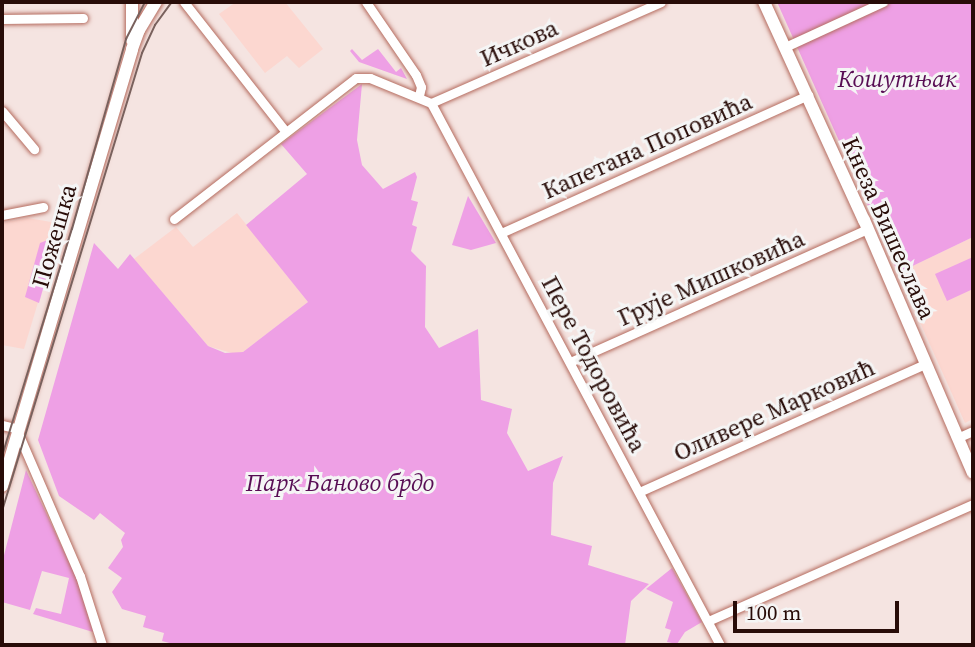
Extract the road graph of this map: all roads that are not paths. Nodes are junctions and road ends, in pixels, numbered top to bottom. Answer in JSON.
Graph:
{"nodes":[{"id":1,"x":132,"y":2,"type":"edge"},
{"id":2,"x":156,"y":2,"type":"edge"},
{"id":3,"x":184,"y":2,"type":"edge"},
{"id":4,"x":366,"y":2,"type":"edge"},
{"id":5,"x":661,"y":2,"type":"edge"},
{"id":6,"x":764,"y":2,"type":"edge"},
{"id":7,"x":883,"y":2,"type":"edge"},
{"id":8,"x":83,"y":18,"type":"dead end"},
{"id":9,"x":2,"y":19,"type":"edge"},
{"id":10,"x":785,"y":47,"type":"junction"},
{"id":11,"x":132,"y":49,"type":"junction"},
{"id":12,"x":808,"y":95,"type":"junction"},
{"id":13,"x":419,"y":96,"type":"junction"},
{"id":14,"x":431,"y":103,"type":"junction"},
{"id":15,"x":2,"y":111,"type":"edge"},
{"id":16,"x":285,"y":131,"type":"junction"},
{"id":17,"x":34,"y":149,"type":"dead end"},
{"id":18,"x":43,"y":207,"type":"dead end"},
{"id":19,"x":2,"y":215,"type":"edge"},
{"id":20,"x":174,"y":219,"type":"dead end"},
{"id":21,"x":868,"y":229,"type":"junction"},
{"id":22,"x":501,"y":233,"type":"junction"},
{"id":23,"x":570,"y":362,"type":"junction"},
{"id":24,"x":925,"y":364,"type":"junction"},
{"id":25,"x":2,"y":425,"type":"edge"},
{"id":26,"x":19,"y":431,"type":"junction"},
{"id":27,"x":973,"y":431,"type":"edge"},
{"id":28,"x":957,"y":438,"type":"junction"},
{"id":29,"x":973,"y":473,"type":"edge"},
{"id":30,"x":2,"y":486,"type":"edge"},
{"id":31,"x":639,"y":492,"type":"junction"},
{"id":32,"x":973,"y":504,"type":"edge"},
{"id":33,"x":708,"y":621,"type":"junction"},
{"id":34,"x":102,"y":645,"type":"edge"},
{"id":35,"x":720,"y":645,"type":"edge"}],
"edges":[{"from":1,"to":11,"type":"main road"},
{"from":2,"to":11,"type":"main road","name":"Пожешка"},
{"from":3,"to":16,"type":"street"},
{"from":4,"to":13,"type":"street"},
{"from":5,"to":14,"type":"street","name":"Ичкова"},
{"from":6,"to":10,"type":"main road","name":"Кнеза Вишеслава"},
{"from":7,"to":10,"type":"street"},
{"from":8,"to":9,"type":"street"},
{"from":10,"to":12,"type":"main road","name":"Кнеза Вишеслава"},
{"from":11,"to":26,"type":"main road","name":"Пожешка"},
{"from":12,"to":21,"type":"main road","name":"Кнеза Вишеслава"},
{"from":12,"to":22,"type":"street","name":"Капетана Поповића"},
{"from":13,"to":14,"type":"street"},
{"from":13,"to":16,"type":"street"},
{"from":14,"to":22,"type":"street","name":"Пере Тодоровића"},
{"from":15,"to":17,"type":"street"},
{"from":16,"to":20,"type":"street"},
{"from":18,"to":19,"type":"street"},
{"from":21,"to":23,"type":"street","name":"Грује Мишковића"},
{"from":21,"to":24,"type":"main road","name":"Кнеза Вишеслава"},
{"from":22,"to":23,"type":"street","name":"Пере Тодоровића"},
{"from":23,"to":31,"type":"street","name":"Пере Тодоровића"},
{"from":24,"to":28,"type":"main road","name":"Кнеза Вишеслава"},
{"from":24,"to":31,"type":"street","name":"Оливере Марковић"},
{"from":25,"to":26,"type":"street"},
{"from":26,"to":30,"type":"main road","name":"Пожешка"},
{"from":26,"to":34,"type":"street"},
{"from":27,"to":28,"type":"street"},
{"from":28,"to":29,"type":"main road","name":"Кнеза Вишеслава"},
{"from":31,"to":33,"type":"street","name":"Пере Тодоровића"},
{"from":32,"to":33,"type":"street"},
{"from":33,"to":35,"type":"street","name":"Пере Тодоровића"}]}
